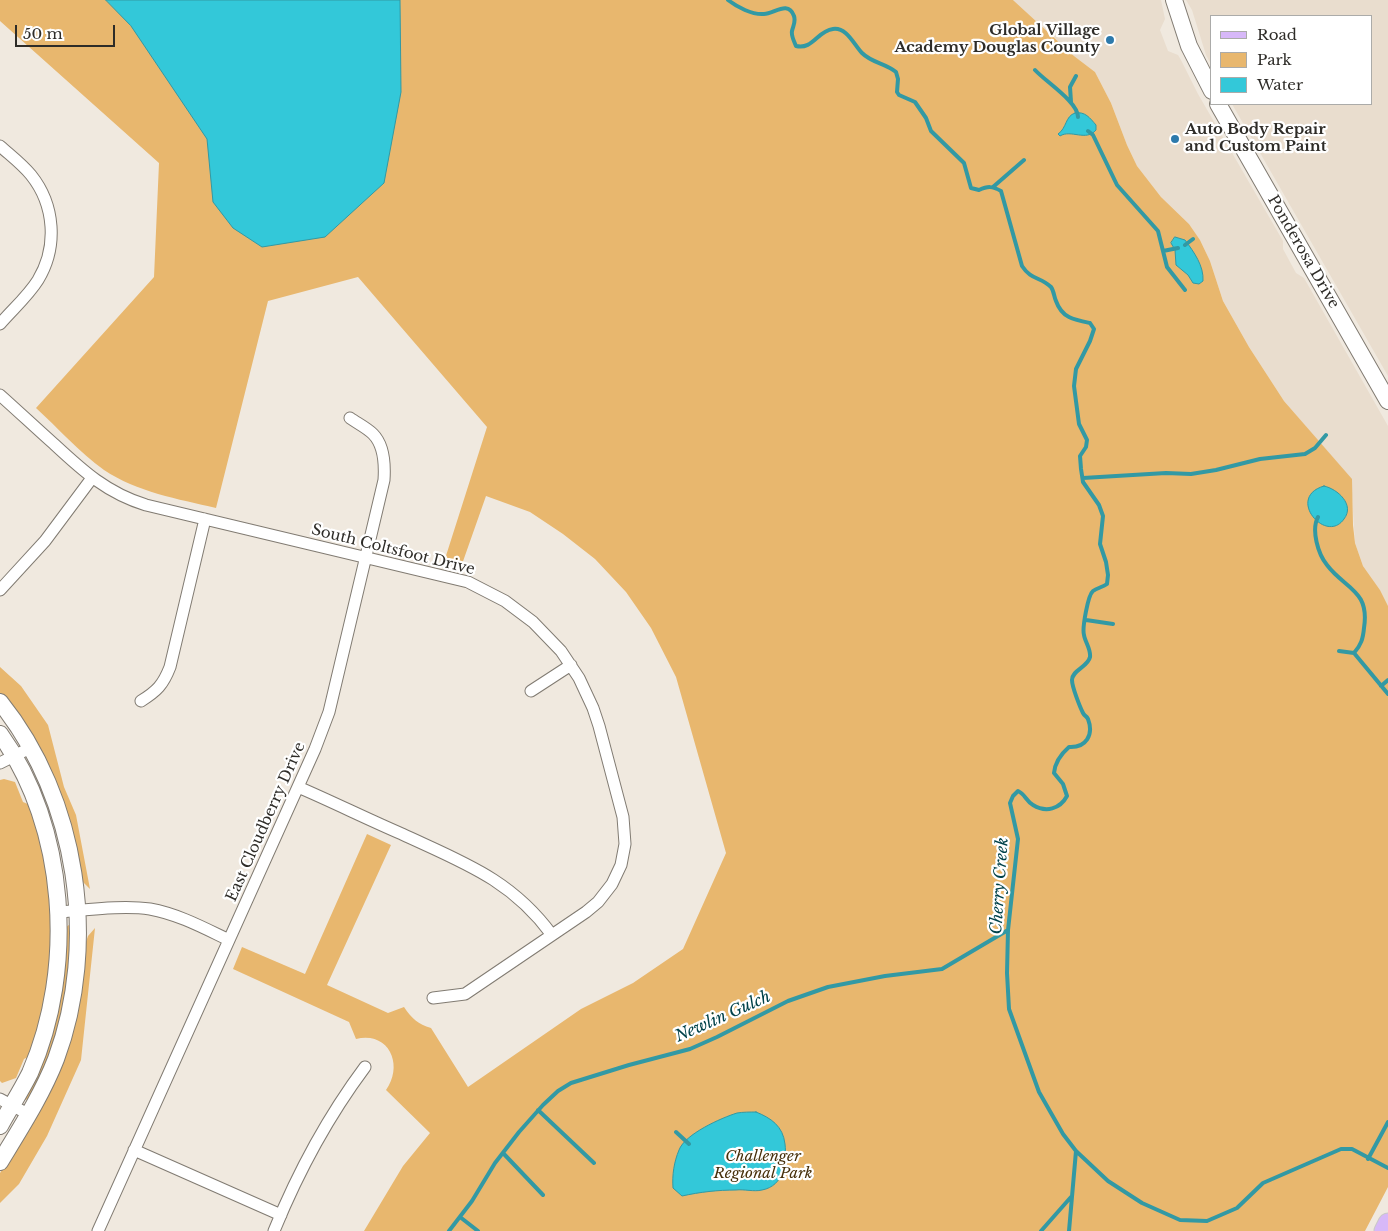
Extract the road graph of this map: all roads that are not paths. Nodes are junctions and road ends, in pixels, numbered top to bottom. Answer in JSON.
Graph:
{"nodes":[{"id":1,"x":1174,"y":0,"type":"edge"},
{"id":2,"x":1210,"y":88,"type":"edge"},
{"id":3,"x":1219,"y":105,"type":"edge"},
{"id":4,"x":0,"y":146,"type":"edge"},
{"id":5,"x":0,"y":324,"type":"edge"},
{"id":6,"x":0,"y":395,"type":"edge"},
{"id":7,"x":1388,"y":401,"type":"edge"},
{"id":8,"x":350,"y":418,"type":"dead end"},
{"id":9,"x":92,"y":478,"type":"junction"},
{"id":10,"x":204,"y":519,"type":"junction"},
{"id":11,"x":367,"y":558,"type":"junction"},
{"id":12,"x":0,"y":590,"type":"edge"},
{"id":13,"x":572,"y":665,"type":"junction"},
{"id":14,"x":531,"y":691,"type":"dead end"},
{"id":15,"x":141,"y":700,"type":"dead end"},
{"id":16,"x":0,"y":702,"type":"edge"},
{"id":17,"x":0,"y":734,"type":"edge"},
{"id":18,"x":30,"y":748,"type":"junction"},
{"id":19,"x":7,"y":760,"type":"edge"},
{"id":20,"x":298,"y":786,"type":"junction"},
{"id":21,"x":77,"y":910,"type":"junction"},
{"id":22,"x":58,"y":912,"type":"junction"},
{"id":23,"x":552,"y":934,"type":"junction"},
{"id":24,"x":229,"y":940,"type":"junction"},
{"id":25,"x":433,"y":998,"type":"dead end"},
{"id":26,"x":365,"y":1067,"type":"dead end"},
{"id":27,"x":6,"y":1102,"type":"edge"},
{"id":28,"x":28,"y":1114,"type":"junction"},
{"id":29,"x":0,"y":1126,"type":"edge"},
{"id":30,"x":134,"y":1150,"type":"junction"},
{"id":31,"x":0,"y":1162,"type":"edge"},
{"id":32,"x":281,"y":1215,"type":"junction"},
{"id":33,"x":1388,"y":1223,"type":"edge"},
{"id":34,"x":98,"y":1231,"type":"edge"},
{"id":35,"x":274,"y":1231,"type":"edge"},
{"id":36,"x":1384,"y":1231,"type":"edge"}],
"edges":[{"from":1,"to":2,"type":"street"},
{"from":3,"to":7,"type":"street","name":"Ponderosa Drive"},
{"from":4,"to":5,"type":"street"},
{"from":6,"to":9,"type":"street","name":"South Coltsfoot Drive"},
{"from":8,"to":11,"type":"street","name":"East Cloudberry Drive"},
{"from":9,"to":10,"type":"street","name":"South Coltsfoot Drive"},
{"from":9,"to":12,"type":"street"},
{"from":10,"to":11,"type":"street","name":"South Coltsfoot Drive"},
{"from":10,"to":15,"type":"street"},
{"from":11,"to":13,"type":"street","name":"South Coltsfoot Drive"},
{"from":11,"to":20,"type":"street","name":"East Cloudberry Drive"},
{"from":13,"to":14,"type":"street"},
{"from":13,"to":23,"type":"street","name":"South Coltsfoot Drive"},
{"from":16,"to":18,"type":"street"},
{"from":17,"to":19,"type":"street"},
{"from":18,"to":19,"type":"street"},
{"from":18,"to":21,"type":"street"},
{"from":19,"to":22,"type":"street"},
{"from":20,"to":23,"type":"street"},
{"from":20,"to":24,"type":"street","name":"East Cloudberry Drive"},
{"from":21,"to":22,"type":"street"},
{"from":21,"to":24,"type":"street"},
{"from":21,"to":28,"type":"street"},
{"from":22,"to":27,"type":"street"},
{"from":23,"to":25,"type":"street","name":"South Coltsfoot Drive"},
{"from":24,"to":30,"type":"street","name":"East Cloudberry Drive"},
{"from":26,"to":32,"type":"street"},
{"from":27,"to":28,"type":"street"},
{"from":27,"to":29,"type":"street"},
{"from":28,"to":31,"type":"street"},
{"from":30,"to":32,"type":"street"},
{"from":30,"to":34,"type":"street","name":"East Cloudberry Drive"},
{"from":32,"to":35,"type":"street"},
{"from":33,"to":36,"type":"main road"}]}
